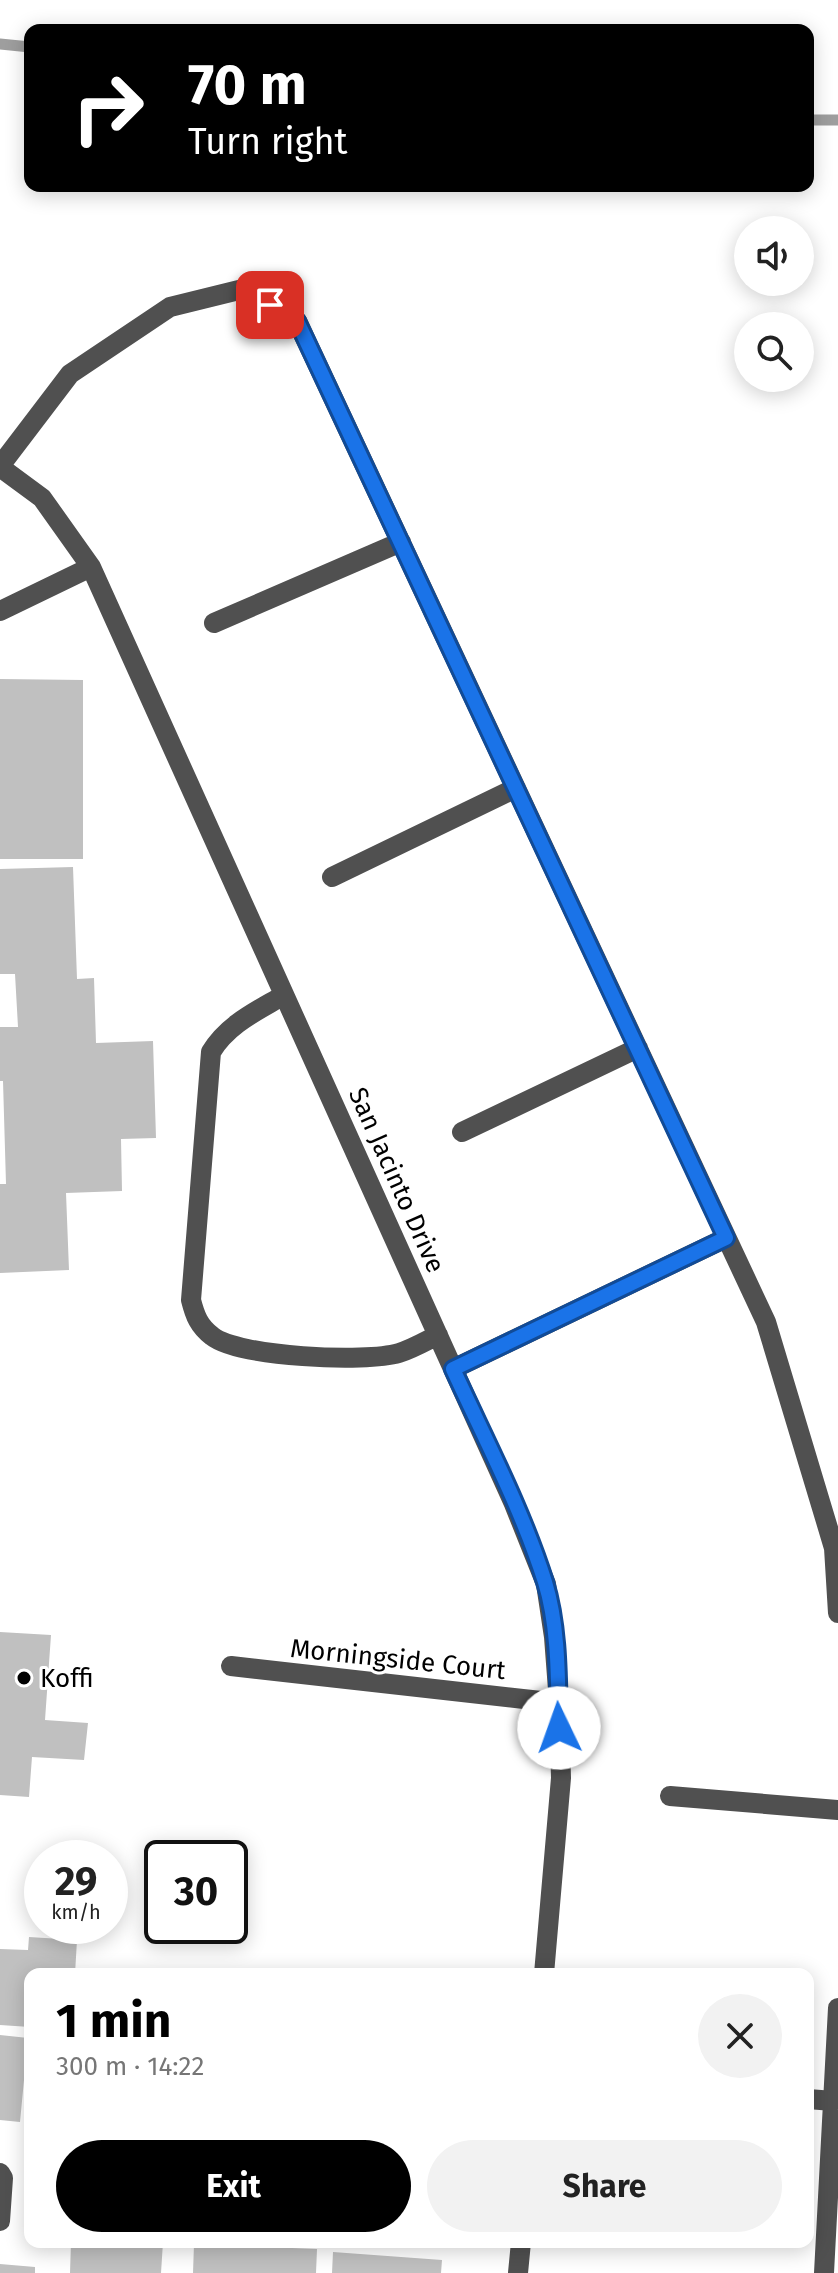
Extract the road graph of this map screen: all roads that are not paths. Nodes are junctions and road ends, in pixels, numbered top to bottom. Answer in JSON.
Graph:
{"nodes":[{"id":1,"x":0,"y":466,"type":"edge"},
{"id":2,"x":401,"y":542,"type":"junction"},
{"id":3,"x":91,"y":567,"type":"junction"},
{"id":4,"x":0,"y":611,"type":"edge"},
{"id":5,"x":214,"y":623,"type":"dead end"},
{"id":6,"x":516,"y":788,"type":"junction"},
{"id":7,"x":332,"y":877,"type":"dead end"},
{"id":8,"x":284,"y":995,"type":"junction"},
{"id":9,"x":638,"y":1048,"type":"junction"},
{"id":10,"x":462,"y":1132,"type":"dead end"},
{"id":11,"x":726,"y":1238,"type":"junction"},
{"id":12,"x":438,"y":1335,"type":"junction"},
{"id":13,"x":453,"y":1369,"type":"junction"},
{"id":14,"x":838,"y":1613,"type":"edge"},
{"id":15,"x":231,"y":1666,"type":"dead end"},
{"id":16,"x":559,"y":1703,"type":"junction"},
{"id":17,"x":670,"y":1796,"type":"dead end"},
{"id":18,"x":838,"y":1810,"type":"edge"},
{"id":19,"x":545,"y":1968,"type":"edge"},
{"id":20,"x":838,"y":2008,"type":"edge"},
{"id":21,"x":814,"y":2099,"type":"edge"},
{"id":22,"x":833,"y":2101,"type":"junction"},
{"id":23,"x":0,"y":2173,"type":"edge"},
{"id":24,"x":0,"y":2221,"type":"edge"},
{"id":25,"x":520,"y":2248,"type":"edge"},
{"id":26,"x":518,"y":2273,"type":"edge"},
{"id":27,"x":824,"y":2273,"type":"edge"}],
"edges":[{"from":1,"to":2,"type":"street"},
{"from":1,"to":3,"type":"street","name":"San Jacinto Drive"},
{"from":2,"to":5,"type":"street"},
{"from":2,"to":6,"type":"street"},
{"from":3,"to":4,"type":"street"},
{"from":3,"to":8,"type":"street","name":"San Jacinto Drive"},
{"from":6,"to":7,"type":"street"},
{"from":6,"to":9,"type":"street"},
{"from":8,"to":12,"type":"street","name":"San Jacinto Drive"},
{"from":8,"to":12,"type":"street"},
{"from":9,"to":10,"type":"street"},
{"from":9,"to":11,"type":"street"},
{"from":11,"to":13,"type":"street"},
{"from":11,"to":14,"type":"street"},
{"from":12,"to":13,"type":"street","name":"San Jacinto Drive"},
{"from":13,"to":16,"type":"street","name":"San Jacinto Drive"},
{"from":15,"to":16,"type":"street","name":"Morningside Court"},
{"from":16,"to":19,"type":"street","name":"San Jacinto Drive"},
{"from":17,"to":18,"type":"street"},
{"from":20,"to":22,"type":"street"},
{"from":21,"to":22,"type":"street"},
{"from":22,"to":27,"type":"street"},
{"from":23,"to":24,"type":"street"},
{"from":25,"to":26,"type":"street"}]}
